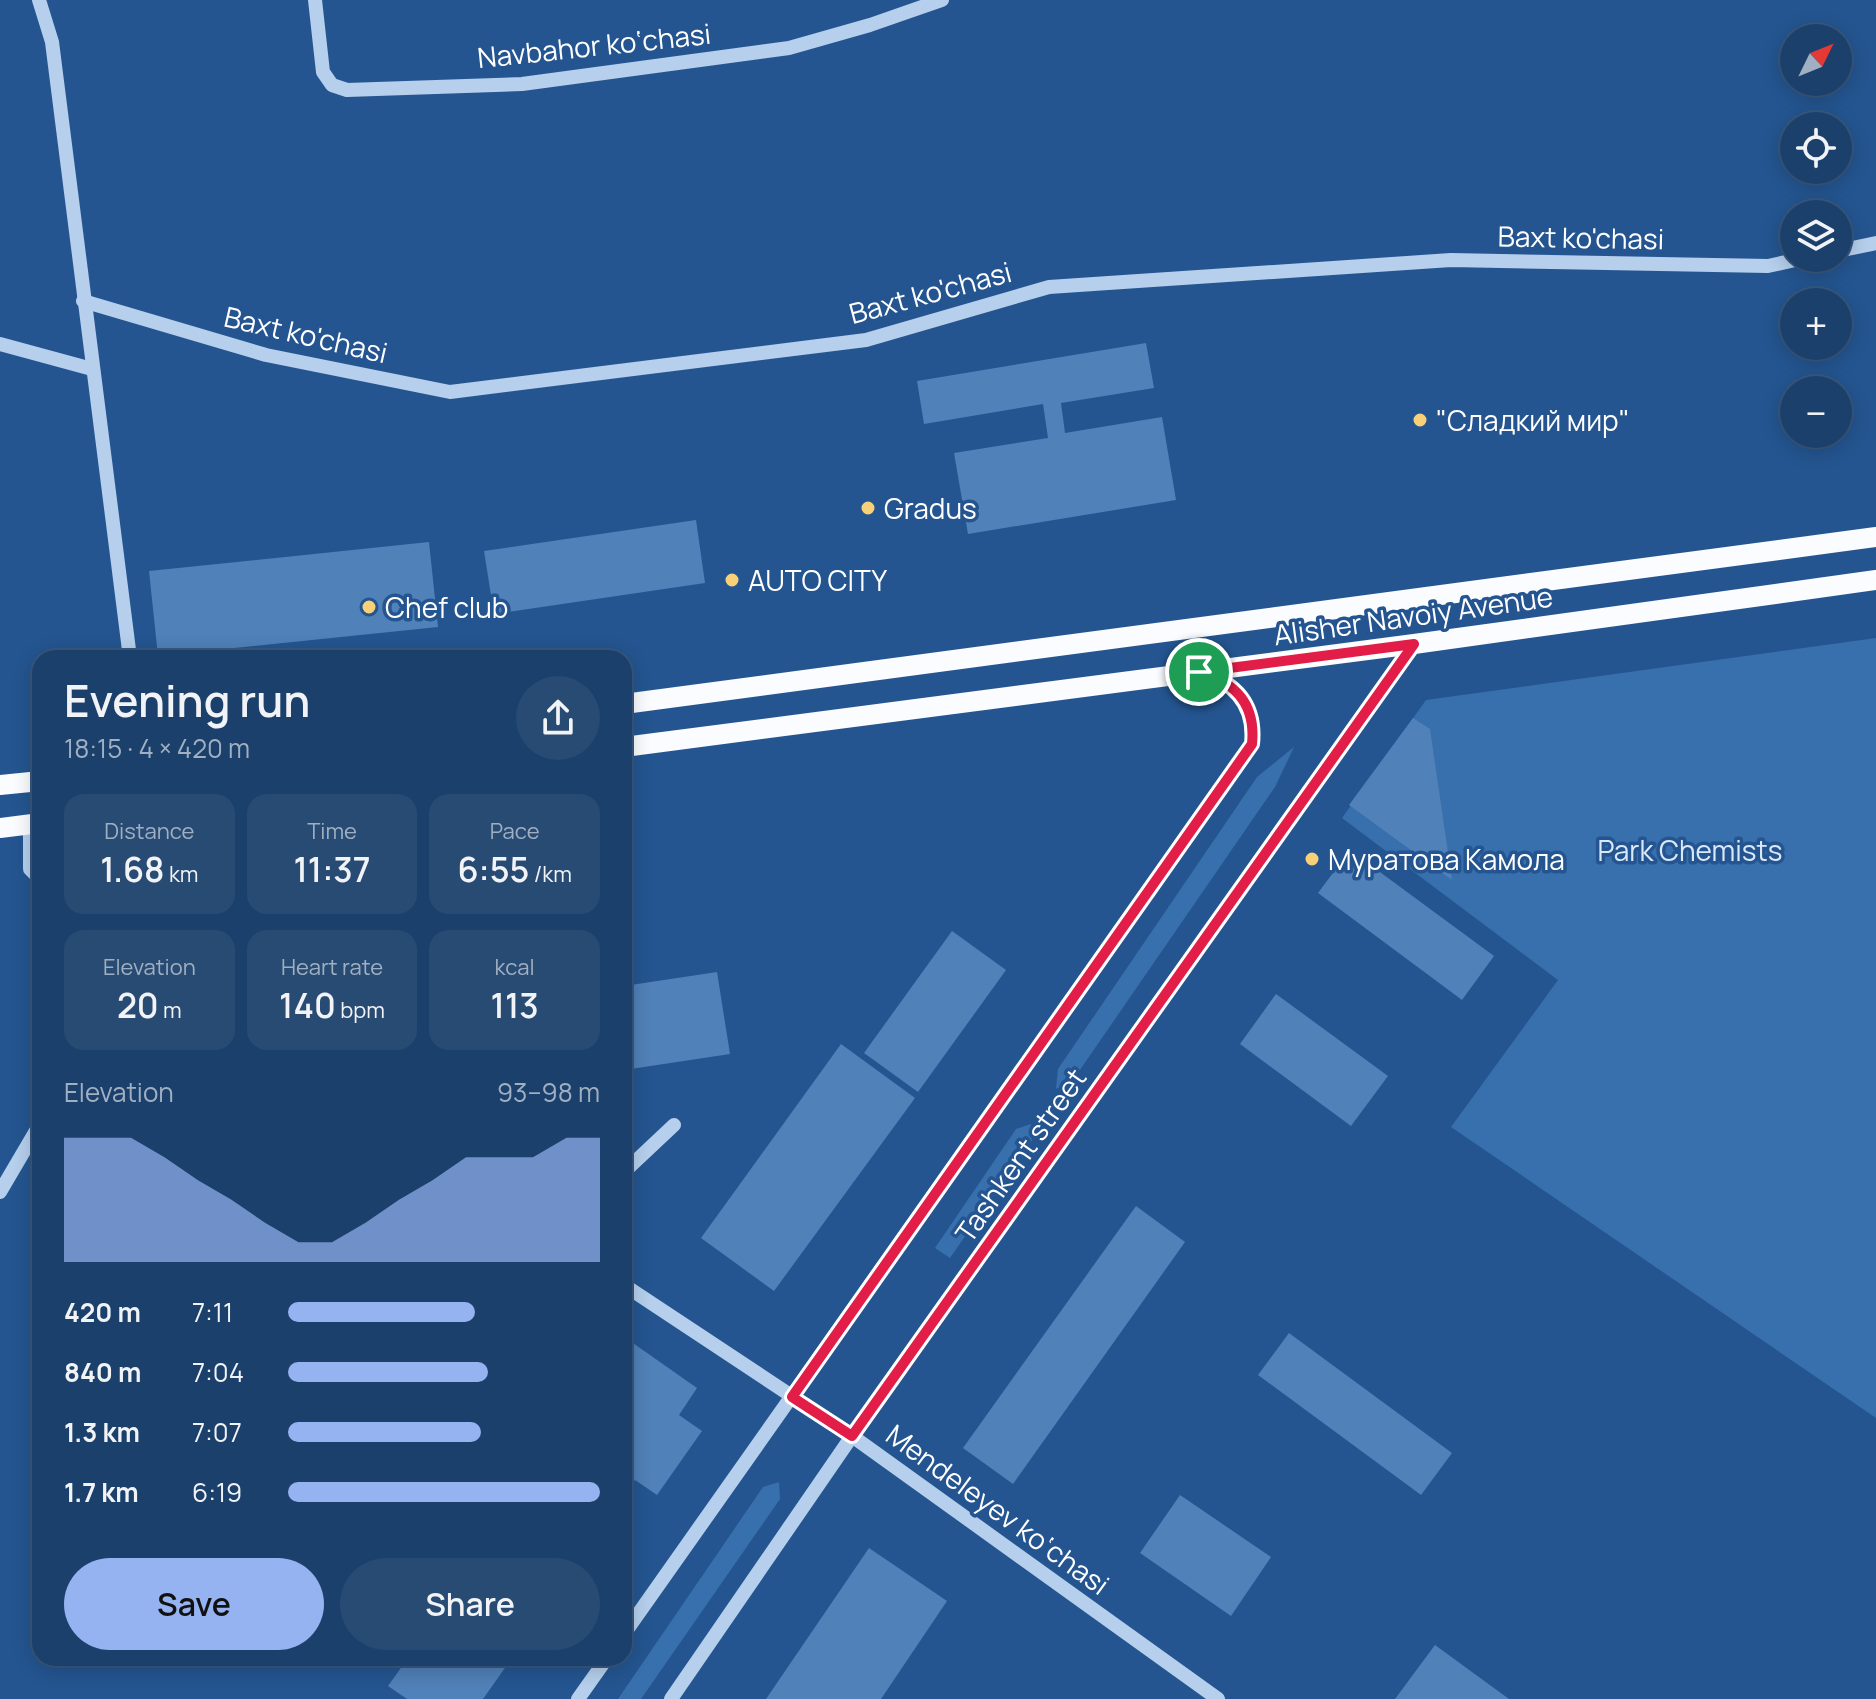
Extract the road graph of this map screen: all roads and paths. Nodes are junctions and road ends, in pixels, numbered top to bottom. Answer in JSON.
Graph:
{"nodes":[{"id":1,"x":39,"y":0,"type":"edge"},
{"id":2,"x":315,"y":0,"type":"edge"},
{"id":3,"x":942,"y":0,"type":"edge"},
{"id":4,"x":1876,"y":243,"type":"edge"},
{"id":5,"x":1852,"y":248,"type":"edge"},
{"id":6,"x":1780,"y":263,"type":"edge"},
{"id":7,"x":83,"y":301,"type":"junction"},
{"id":8,"x":0,"y":344,"type":"edge"},
{"id":9,"x":92,"y":369,"type":"junction"},
{"id":10,"x":1876,"y":537,"type":"edge"},
{"id":11,"x":1876,"y":580,"type":"edge"},
{"id":12,"x":1414,"y":644,"type":"junction"},
{"id":13,"x":129,"y":650,"type":"edge"},
{"id":14,"x":1199,"y":672,"type":"junction"},
{"id":15,"x":632,"y":703,"type":"edge"},
{"id":16,"x":632,"y":746,"type":"edge"},
{"id":17,"x":32,"y":782,"type":"edge"},
{"id":18,"x":0,"y":785,"type":"edge"},
{"id":19,"x":32,"y":824,"type":"edge"},
{"id":20,"x":0,"y":828,"type":"edge"},
{"id":21,"x":32,"y":851,"type":"edge"},
{"id":22,"x":32,"y":871,"type":"edge"},
{"id":23,"x":674,"y":1125,"type":"dead end"},
{"id":24,"x":32,"y":1138,"type":"edge"},
{"id":25,"x":632,"y":1164,"type":"edge"},
{"id":26,"x":0,"y":1192,"type":"edge"},
{"id":27,"x":632,"y":1290,"type":"edge"},
{"id":28,"x":792,"y":1397,"type":"junction"},
{"id":29,"x":852,"y":1436,"type":"junction"},
{"id":30,"x":632,"y":1623,"type":"edge"},
{"id":31,"x":601,"y":1666,"type":"edge"},
{"id":32,"x":578,"y":1699,"type":"edge"},
{"id":33,"x":671,"y":1699,"type":"edge"},
{"id":34,"x":1218,"y":1699,"type":"edge"}],
"edges":[{"from":1,"to":7,"type":"street"},
{"from":2,"to":3,"type":"street","name":"Navbahor ko‘chasi"},
{"from":4,"to":5,"type":"street"},
{"from":6,"to":7,"type":"street","name":"Baxt ko'chasi"},
{"from":7,"to":9,"type":"street"},
{"from":8,"to":9,"type":"street"},
{"from":9,"to":13,"type":"street"},
{"from":10,"to":15,"type":"main road","name":"Alisher Navoiy Avenue"},
{"from":11,"to":12,"type":"main road","name":"Alisher Navoiy Avenue"},
{"from":12,"to":14,"type":"main road","name":"Alisher Navoiy Avenue"},
{"from":12,"to":29,"type":"street","name":"Tashkent street"},
{"from":14,"to":16,"type":"main road","name":"Alisher Navoiy Avenue"},
{"from":14,"to":28,"type":"street","name":"Tashkent street"},
{"from":17,"to":18,"type":"main road"},
{"from":19,"to":20,"type":"main road"},
{"from":21,"to":22,"type":"street"},
{"from":23,"to":25,"type":"street"},
{"from":24,"to":26,"type":"street"},
{"from":27,"to":28,"type":"street","name":"Mendeleyev ko‘chasi"},
{"from":28,"to":29,"type":"street","name":"Mendeleyev ko‘chasi"},
{"from":28,"to":30,"type":"street","name":"Tashkent street"},
{"from":29,"to":33,"type":"street","name":"Tashkent street"},
{"from":29,"to":34,"type":"street","name":"Mendeleyev ko‘chasi"},
{"from":31,"to":32,"type":"street"}]}
